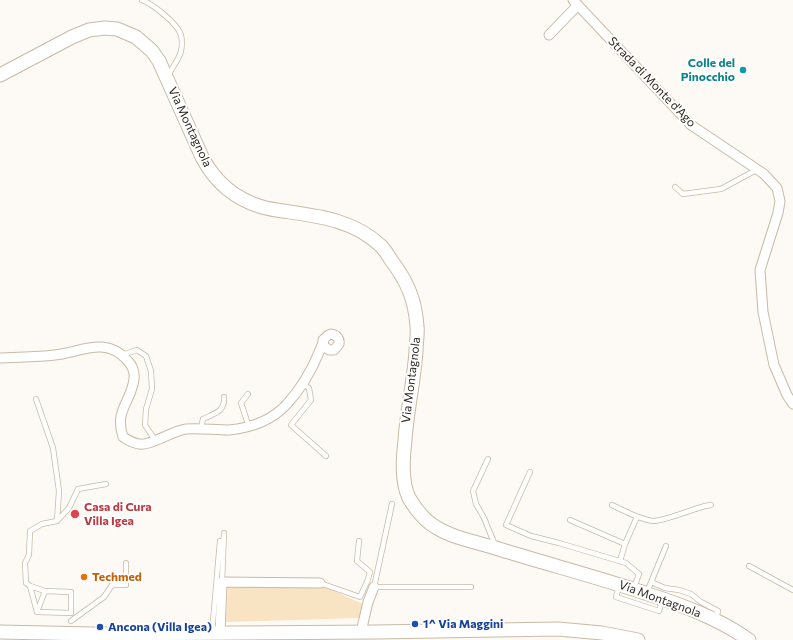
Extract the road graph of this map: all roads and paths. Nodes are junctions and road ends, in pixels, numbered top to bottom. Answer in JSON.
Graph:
{"nodes":[{"id":1,"x":142,"y":0,"type":"edge"},
{"id":2,"x":576,"y":3,"type":"edge"},
{"id":3,"x":549,"y":35,"type":"dead end"},
{"id":4,"x":0,"y":75,"type":"edge"},
{"id":5,"x":167,"y":77,"type":"junction"},
{"id":6,"x":758,"y":169,"type":"junction"},
{"id":7,"x":675,"y":187,"type":"dead end"},
{"id":8,"x":323,"y":340,"type":"junction"},
{"id":9,"x":332,"y":350,"type":"junction"},
{"id":10,"x":319,"y":351,"type":"junction"},
{"id":11,"x":122,"y":355,"type":"junction"},
{"id":12,"x":0,"y":358,"type":"edge"},
{"id":13,"x":303,"y":384,"type":"junction"},
{"id":14,"x":248,"y":394,"type":"dead end"},
{"id":15,"x":224,"y":397,"type":"dead end"},
{"id":16,"x":36,"y":398,"type":"dead end"},
{"id":17,"x":793,"y":404,"type":"edge"},
{"id":18,"x":249,"y":427,"type":"junction"},
{"id":19,"x":201,"y":428,"type":"junction"},
{"id":20,"x":155,"y":440,"type":"junction"},
{"id":21,"x":326,"y":456,"type":"dead end"},
{"id":22,"x":488,"y":459,"type":"dead end"},
{"id":23,"x":530,"y":472,"type":"dead end"},
{"id":24,"x":106,"y":484,"type":"dead end"},
{"id":25,"x":392,"y":504,"type":"dead end"},
{"id":26,"x":612,"y":505,"type":"dead end"},
{"id":27,"x":711,"y":505,"type":"dead end"},
{"id":28,"x":637,"y":517,"type":"junction"},
{"id":29,"x":570,"y":520,"type":"dead end"},
{"id":30,"x":57,"y":521,"type":"junction"},
{"id":31,"x":224,"y":533,"type":"dead end"},
{"id":32,"x":220,"y":541,"type":"dead end"},
{"id":33,"x":359,"y":541,"type":"dead end"},
{"id":34,"x":625,"y":544,"type":"junction"},
{"id":35,"x":666,"y":546,"type":"dead end"},
{"id":36,"x":496,"y":548,"type":"junction"},
{"id":37,"x":620,"y":561,"type":"junction"},
{"id":38,"x":126,"y":563,"type":"dead end"},
{"id":39,"x":749,"y":566,"type":"dead end"},
{"id":40,"x":222,"y":582,"type":"junction"},
{"id":41,"x":320,"y":583,"type":"joint"},
{"id":42,"x":620,"y":584,"type":"junction"},
{"id":43,"x":30,"y":586,"type":"junction"},
{"id":44,"x":471,"y":586,"type":"dead end"},
{"id":45,"x":374,"y":587,"type":"junction"},
{"id":46,"x":649,"y":588,"type":"junction"},
{"id":47,"x":634,"y":589,"type":"junction"},
{"id":48,"x":793,"y":590,"type":"edge"},
{"id":49,"x":45,"y":592,"type":"junction"},
{"id":50,"x":663,"y":599,"type":"junction"},
{"id":51,"x":37,"y":612,"type":"junction"},
{"id":52,"x":71,"y":613,"type":"junction"},
{"id":53,"x":716,"y":620,"type":"junction"},
{"id":54,"x":71,"y":627,"type":"junction"},
{"id":55,"x":0,"y":632,"type":"edge"},
{"id":56,"x":361,"y":632,"type":"junction"},
{"id":57,"x":216,"y":633,"type":"junction"},
{"id":58,"x":234,"y":636,"type":"edge"},
{"id":59,"x":376,"y":636,"type":"edge"},
{"id":60,"x":93,"y":637,"type":"edge"},
{"id":61,"x":638,"y":640,"type":"edge"},
{"id":62,"x":749,"y":640,"type":"edge"}],
"edges":[{"from":1,"to":5,"type":"lane","name":"Via Montagnola"},
{"from":2,"to":3,"type":"street"},
{"from":2,"to":6,"type":"street","name":"Strada di Monte d'Ago"},
{"from":4,"to":5,"type":"main road","name":"Via Montagnola"},
{"from":5,"to":36,"type":"main road","name":"Via Montagnola"},
{"from":6,"to":7,"type":"lane"},
{"from":6,"to":17,"type":"street","name":"Strada di Monte d'Ago"},
{"from":8,"to":9,"type":"street"},
{"from":8,"to":9,"type":"street"},
{"from":8,"to":10,"type":"street"},
{"from":9,"to":10,"type":"street"},
{"from":10,"to":13,"type":"street"},
{"from":11,"to":12,"type":"street"},
{"from":11,"to":20,"type":"lane"},
{"from":11,"to":20,"type":"street"},
{"from":13,"to":18,"type":"street"},
{"from":13,"to":21,"type":"lane"},
{"from":14,"to":18,"type":"lane"},
{"from":15,"to":19,"type":"lane"},
{"from":16,"to":30,"type":"lane"},
{"from":18,"to":19,"type":"street"},
{"from":19,"to":20,"type":"street"},
{"from":22,"to":36,"type":"lane"},
{"from":23,"to":37,"type":"lane"},
{"from":24,"to":30,"type":"lane"},
{"from":25,"to":45,"type":"lane"},
{"from":26,"to":28,"type":"lane"},
{"from":27,"to":28,"type":"lane"},
{"from":28,"to":34,"type":"lane"},
{"from":29,"to":34,"type":"lane"},
{"from":30,"to":43,"type":"lane"},
{"from":31,"to":40,"type":"lane"},
{"from":32,"to":57,"type":"lane"},
{"from":33,"to":41,"type":"lane"},
{"from":34,"to":37,"type":"lane"},
{"from":35,"to":46,"type":"lane"},
{"from":36,"to":42,"type":"main road","name":"Via Montagnola"},
{"from":37,"to":47,"type":"lane"},
{"from":38,"to":54,"type":"lane"},
{"from":39,"to":48,"type":"lane"},
{"from":40,"to":41,"type":"street"},
{"from":40,"to":57,"type":"street"},
{"from":42,"to":47,"type":"main road","name":"Via Montagnola"},
{"from":42,"to":50,"type":"lane"},
{"from":43,"to":49,"type":"lane"},
{"from":43,"to":51,"type":"lane"},
{"from":44,"to":45,"type":"lane"},
{"from":45,"to":56,"type":"street"},
{"from":46,"to":47,"type":"main road","name":"Via Montagnola"},
{"from":46,"to":50,"type":"main road","name":"Via Montagnola"},
{"from":46,"to":53,"type":"lane"},
{"from":49,"to":51,"type":"lane"},
{"from":49,"to":52,"type":"lane"},
{"from":50,"to":53,"type":"main road","name":"Via Montagnola"},
{"from":51,"to":52,"type":"lane"},
{"from":52,"to":54,"type":"lane"},
{"from":53,"to":62,"type":"main road","name":"Via Montagnola"},
{"from":54,"to":55,"type":"main road"},
{"from":54,"to":60,"type":"main road"},
{"from":56,"to":58,"type":"main road"},
{"from":56,"to":59,"type":"main road"},
{"from":57,"to":58,"type":"main road"},
{"from":57,"to":60,"type":"main road"},
{"from":59,"to":61,"type":"main road"}]}
